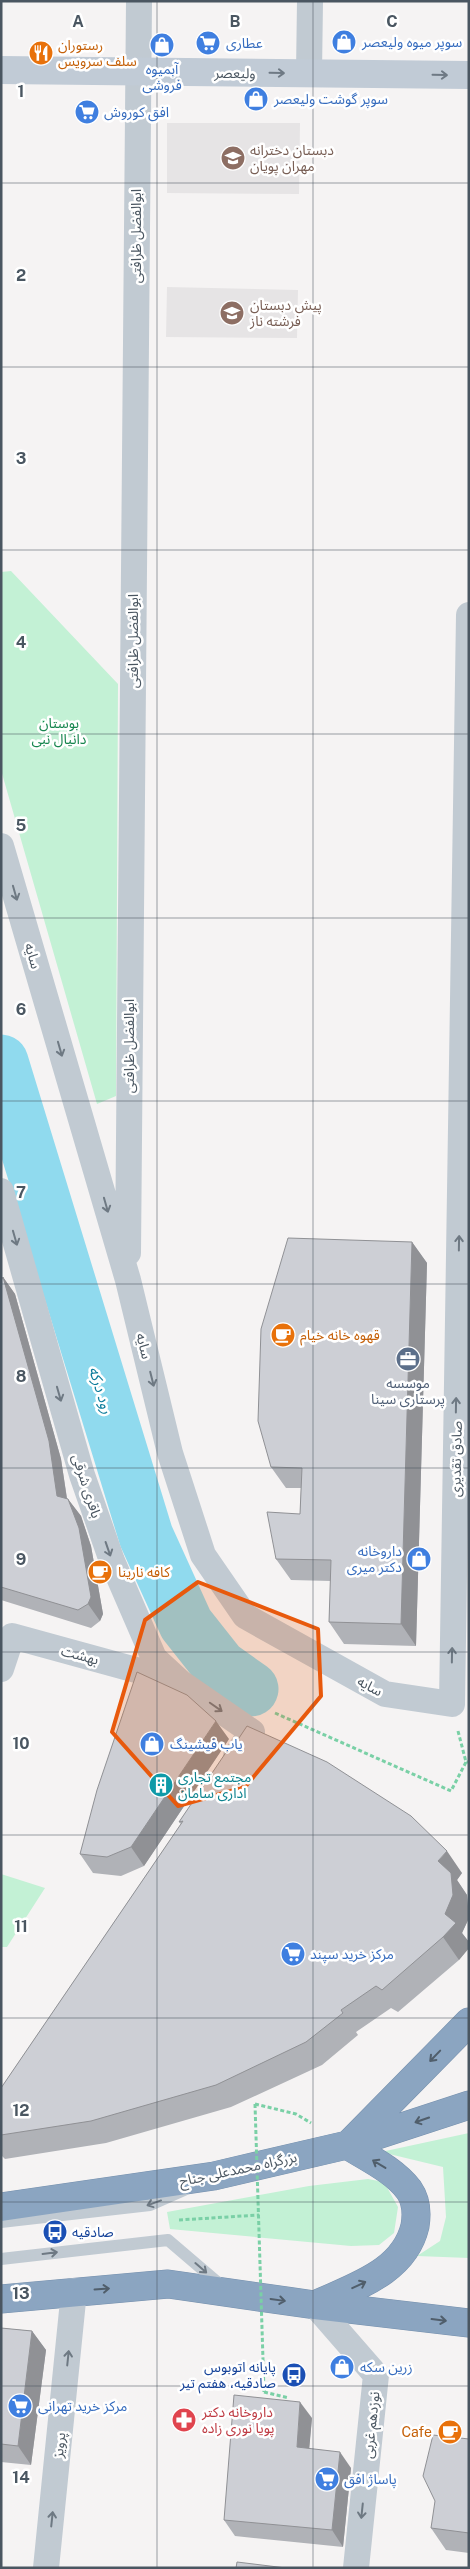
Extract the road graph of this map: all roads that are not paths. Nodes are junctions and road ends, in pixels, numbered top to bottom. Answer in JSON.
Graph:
{"nodes":[{"id":1,"x":139,"y":1,"type":"edge"},
{"id":2,"x":310,"y":1,"type":"edge"},
{"id":3,"x":1,"y":70,"type":"edge"},
{"id":4,"x":138,"y":72,"type":"junction"},
{"id":5,"x":309,"y":74,"type":"junction"},
{"id":6,"x":469,"y":75,"type":"edge"},
{"id":7,"x":469,"y":615,"type":"edge"},
{"id":8,"x":1,"y":846,"type":"edge"},
{"id":9,"x":1,"y":1191,"type":"edge"},
{"id":10,"x":128,"y":1280,"type":"junction"},
{"id":11,"x":1,"y":1670,"type":"edge"},
{"id":12,"x":182,"y":1682,"type":"junction"},
{"id":13,"x":452,"y":1704,"type":"joint"},
{"id":14,"x":224,"y":1774,"type":"edge"},
{"id":15,"x":469,"y":2022,"type":"edge"},
{"id":16,"x":469,"y":2105,"type":"edge"},
{"id":17,"x":347,"y":2145,"type":"junction"},
{"id":18,"x":214,"y":2176,"type":"junction"},
{"id":19,"x":1,"y":2207,"type":"edge"},
{"id":20,"x":1,"y":2222,"type":"edge"},
{"id":21,"x":1,"y":2259,"type":"edge"},
{"id":22,"x":74,"y":2292,"type":"junction"},
{"id":23,"x":230,"y":2293,"type":"junction"},
{"id":24,"x":1,"y":2299,"type":"edge"},
{"id":25,"x":315,"y":2305,"type":"junction"},
{"id":26,"x":469,"y":2323,"type":"edge"},
{"id":27,"x":46,"y":2568,"type":"edge"},
{"id":28,"x":356,"y":2568,"type":"edge"}],
"edges":[{"from":1,"to":4,"type":"street","name":"ابوالفضل ظرافتی"},
{"from":2,"to":5,"type":"street"},
{"from":3,"to":4,"type":"main road","name":"ولیعصر"},
{"from":4,"to":5,"type":"main road","name":"ولیعصر","one_way":true},
{"from":4,"to":10,"type":"street","name":"ابوالفضل ظرافتی"},
{"from":5,"to":6,"type":"main road","name":"ولیعصر","one_way":true},
{"from":13,"to":7,"type":"street","name":"صادق تقدیری","one_way":true},
{"from":8,"to":10,"type":"street","name":"سایه","one_way":true},
{"from":9,"to":12,"type":"street","name":"باقری شرقی","one_way":true},
{"from":10,"to":13,"type":"street","name":"سایه","one_way":true},
{"from":11,"to":12,"type":"street","name":"بهشت"},
{"from":12,"to":14,"type":"street","name":"باقری شرقی","one_way":true},
{"from":15,"to":17,"type":"highway","one_way":true},
{"from":16,"to":17,"type":"highway","name":"بزرگراه محمدعلی جناح","one_way":true},
{"from":17,"to":18,"type":"highway","name":"بزرگراه محمدعلی جناح"},
{"from":25,"to":17,"type":"highway","one_way":true},
{"from":18,"to":19,"type":"highway","name":"بزرگراه محمدعلی جناح"},
{"from":18,"to":20,"type":"lane","one_way":true},
{"from":21,"to":23,"type":"lane","one_way":true},
{"from":22,"to":23,"type":"highway","one_way":true},
{"from":22,"to":24,"type":"highway"},
{"from":27,"to":22,"type":"street","name":"پرویز","one_way":true},
{"from":23,"to":25,"type":"highway","one_way":true},
{"from":25,"to":26,"type":"highway","one_way":true},
{"from":25,"to":28,"type":"street","name":"نوزدهم غربی","one_way":true}]}
